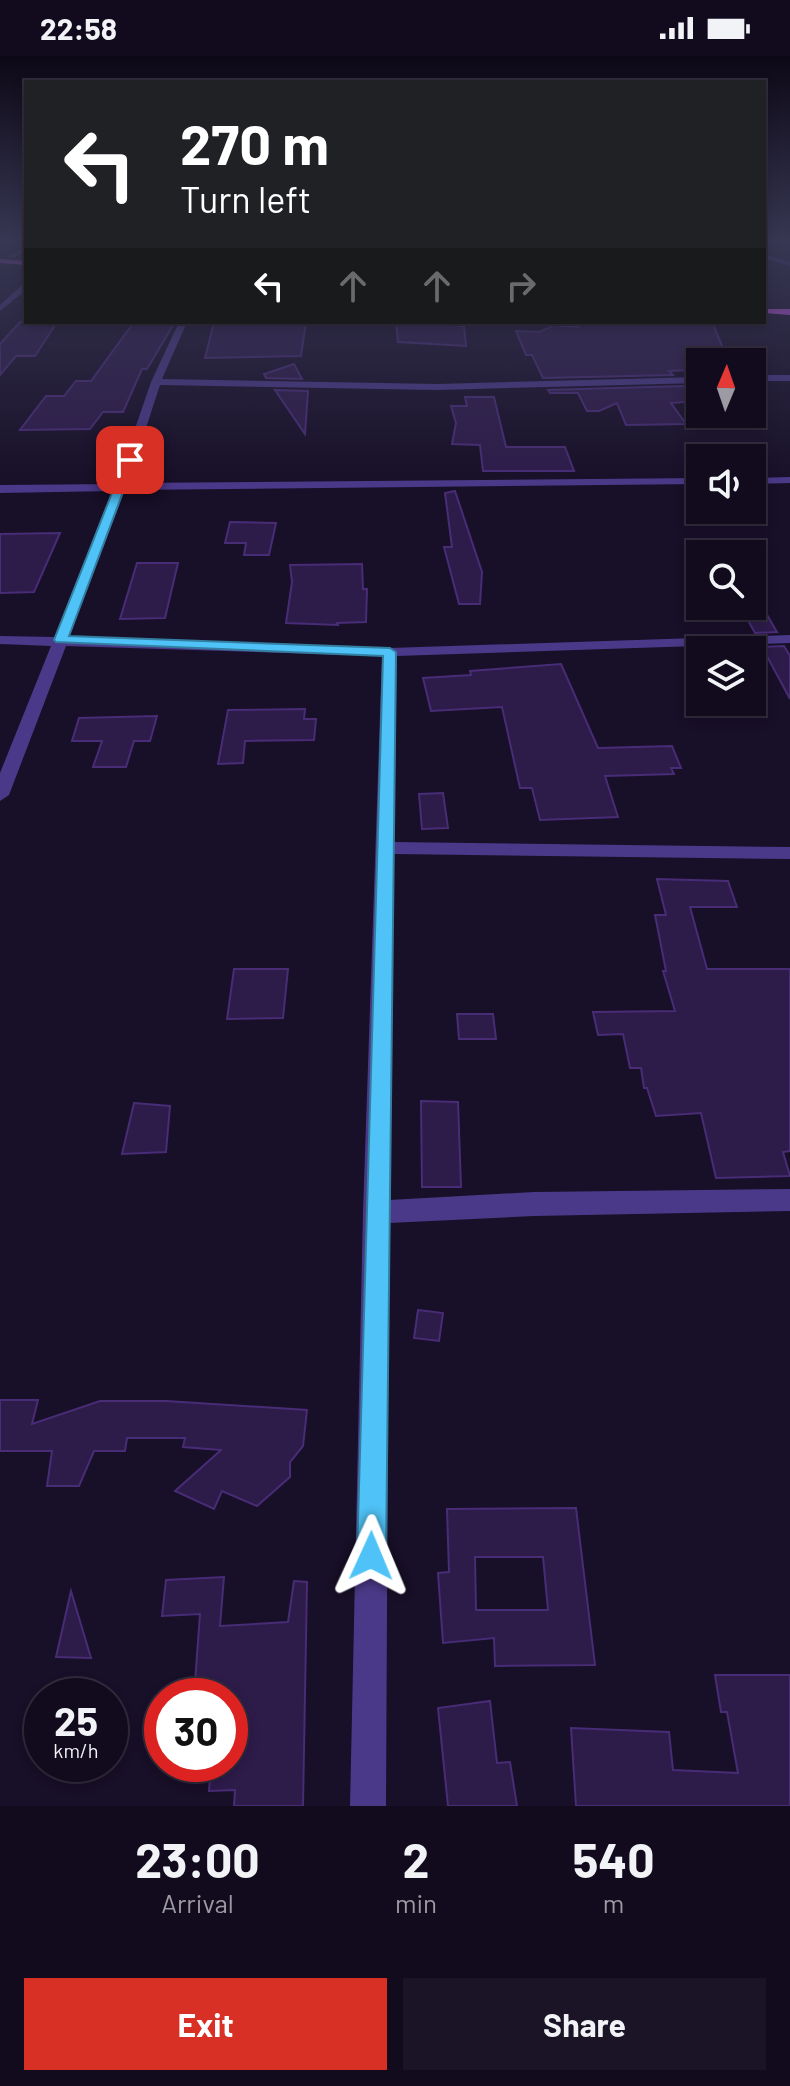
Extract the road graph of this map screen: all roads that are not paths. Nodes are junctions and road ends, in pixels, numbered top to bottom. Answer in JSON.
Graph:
{"nodes":[{"id":1,"x":182,"y":324,"type":"edge"},
{"id":2,"x":766,"y":378,"type":"edge"},
{"id":3,"x":790,"y":378,"type":"edge"},
{"id":4,"x":686,"y":380,"type":"edge"},
{"id":5,"x":156,"y":382,"type":"junction"},
{"id":6,"x":790,"y":480,"type":"edge"},
{"id":7,"x":686,"y":481,"type":"edge"},
{"id":8,"x":766,"y":481,"type":"edge"},
{"id":9,"x":121,"y":487,"type":"junction"},
{"id":10,"x":0,"y":489,"type":"edge"},
{"id":11,"x":790,"y":639,"type":"edge"},
{"id":12,"x":0,"y":640,"type":"edge"},
{"id":13,"x":61,"y":640,"type":"junction"},
{"id":14,"x":390,"y":652,"type":"junction"},
{"id":15,"x":0,"y":795,"type":"edge"},
{"id":16,"x":384,"y":848,"type":"junction"},
{"id":17,"x":790,"y":853,"type":"edge"},
{"id":18,"x":790,"y":1200,"type":"edge"},
{"id":19,"x":376,"y":1212,"type":"junction"},
{"id":20,"x":368,"y":1806,"type":"edge"}],
"edges":[{"from":1,"to":5,"type":"street"},
{"from":2,"to":3,"type":"street"},
{"from":4,"to":5,"type":"street"},
{"from":5,"to":9,"type":"street"},
{"from":6,"to":8,"type":"street"},
{"from":7,"to":9,"type":"street"},
{"from":9,"to":10,"type":"street"},
{"from":9,"to":13,"type":"street"},
{"from":11,"to":14,"type":"street"},
{"from":12,"to":13,"type":"street"},
{"from":13,"to":14,"type":"street"},
{"from":13,"to":15,"type":"street"},
{"from":14,"to":16,"type":"street"},
{"from":16,"to":17,"type":"street"},
{"from":16,"to":19,"type":"street"},
{"from":18,"to":19,"type":"street"},
{"from":19,"to":20,"type":"street"}]}
